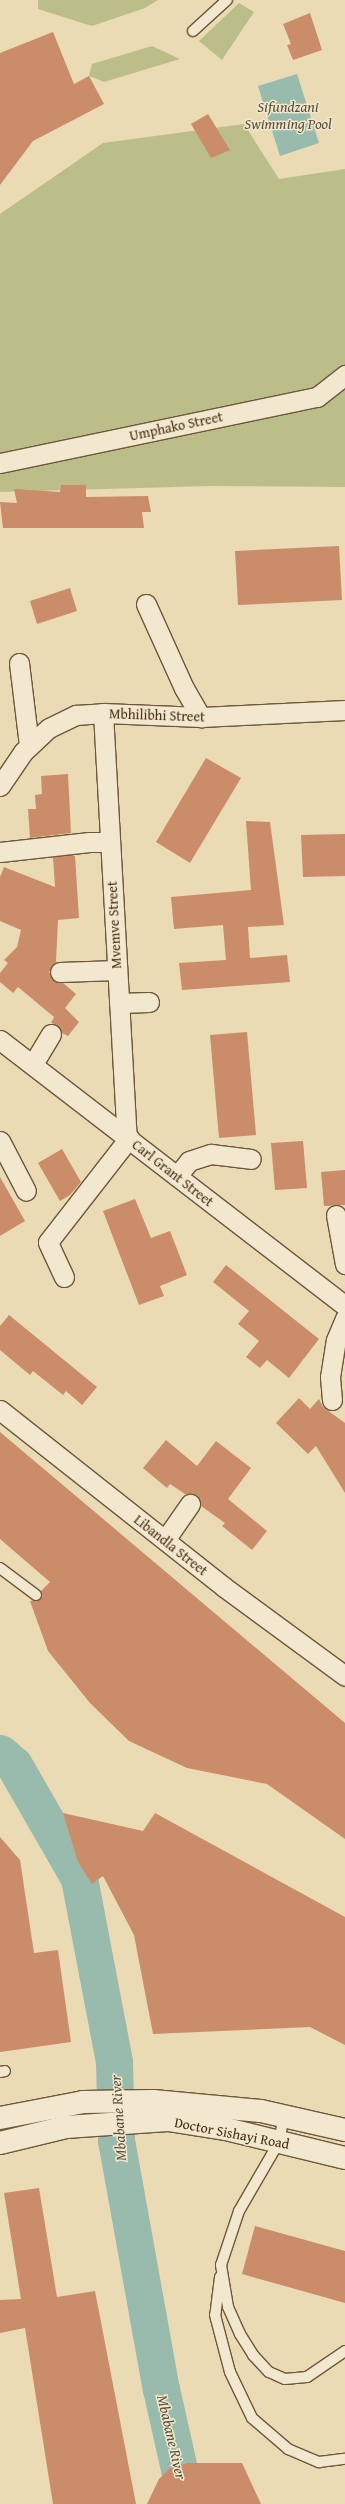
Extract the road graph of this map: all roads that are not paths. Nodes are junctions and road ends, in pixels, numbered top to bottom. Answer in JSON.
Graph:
{"nodes":[{"id":1,"x":227,"y":0,"type":"edge"},
{"id":2,"x":193,"y":31,"type":"dead end"},
{"id":3,"x":345,"y":375,"type":"edge"},
{"id":4,"x":0,"y":462,"type":"edge"},
{"id":5,"x":146,"y":604,"type":"dead end"},
{"id":6,"x":19,"y":663,"type":"dead end"},
{"id":7,"x":345,"y":710,"type":"edge"},
{"id":8,"x":103,"y":713,"type":"junction"},
{"id":9,"x":201,"y":717,"type":"junction"},
{"id":10,"x":29,"y":746,"type":"junction"},
{"id":11,"x":0,"y":786,"type":"edge"},
{"id":12,"x":110,"y":842,"type":"junction"},
{"id":13,"x":0,"y":852,"type":"edge"},
{"id":14,"x":117,"y":970,"type":"junction"},
{"id":15,"x":60,"y":972,"type":"dead end"},
{"id":16,"x":149,"y":1002,"type":"dead end"},
{"id":17,"x":119,"y":1003,"type":"junction"},
{"id":18,"x":51,"y":1034,"type":"dead end"},
{"id":19,"x":0,"y":1042,"type":"edge"},
{"id":20,"x":33,"y":1064,"type":"junction"},
{"id":21,"x":128,"y":1137,"type":"junction"},
{"id":22,"x":0,"y":1141,"type":"edge"},
{"id":23,"x":251,"y":1159,"type":"dead end"},
{"id":24,"x":177,"y":1176,"type":"junction"},
{"id":25,"x":26,"y":1191,"type":"dead end"},
{"id":26,"x":336,"y":1215,"type":"dead end"},
{"id":27,"x":345,"y":1264,"type":"edge"},
{"id":28,"x":64,"y":1277,"type":"dead end"},
{"id":29,"x":345,"y":1306,"type":"edge"},
{"id":30,"x":345,"y":1319,"type":"edge"},
{"id":31,"x":332,"y":1400,"type":"dead end"},
{"id":32,"x":0,"y":1410,"type":"edge"},
{"id":33,"x":190,"y":1504,"type":"dead end"},
{"id":34,"x":165,"y":1540,"type":"junction"},
{"id":35,"x":0,"y":1568,"type":"edge"},
{"id":36,"x":36,"y":1595,"type":"dead end"},
{"id":37,"x":345,"y":1676,"type":"edge"},
{"id":38,"x":284,"y":2116,"type":"junction"},
{"id":39,"x":0,"y":2118,"type":"edge"},
{"id":40,"x":345,"y":2130,"type":"edge"},
{"id":41,"x":279,"y":2142,"type":"junction"},
{"id":42,"x":0,"y":2143,"type":"edge"},
{"id":43,"x":345,"y":2158,"type":"edge"},
{"id":44,"x":221,"y":2265,"type":"junction"},
{"id":45,"x":345,"y":2351,"type":"edge"},
{"id":46,"x":345,"y":2459,"type":"edge"}],
"edges":[{"from":1,"to":2,"type":"lane"},
{"from":3,"to":4,"type":"street","name":"Umphako Street"},
{"from":5,"to":9,"type":"street"},
{"from":6,"to":10,"type":"street"},
{"from":7,"to":9,"type":"street","name":"Mbhilibhi Street"},
{"from":8,"to":9,"type":"street","name":"Mbhilibhi Street"},
{"from":8,"to":10,"type":"street","name":"Mbhilibhi Street"},
{"from":8,"to":12,"type":"street","name":"Mvemve Street"},
{"from":10,"to":11,"type":"street","name":"Mbhilibhi Street"},
{"from":12,"to":13,"type":"street"},
{"from":12,"to":14,"type":"street","name":"Mvemve Street"},
{"from":14,"to":15,"type":"street"},
{"from":14,"to":17,"type":"street","name":"Mvemve Street"},
{"from":16,"to":17,"type":"street"},
{"from":17,"to":21,"type":"street","name":"Mvemve Street"},
{"from":18,"to":20,"type":"street"},
{"from":19,"to":20,"type":"street","name":"Carl Grant Street"},
{"from":20,"to":21,"type":"street","name":"Carl Grant Street"},
{"from":21,"to":24,"type":"street","name":"Carl Grant Street"},
{"from":21,"to":28,"type":"street"},
{"from":22,"to":25,"type":"street"},
{"from":23,"to":24,"type":"street"},
{"from":24,"to":29,"type":"street","name":"Carl Grant Street"},
{"from":26,"to":27,"type":"street"},
{"from":30,"to":31,"type":"street"},
{"from":32,"to":34,"type":"street","name":"Libandla Street"},
{"from":33,"to":34,"type":"street"},
{"from":34,"to":37,"type":"street","name":"Libandla Street"},
{"from":35,"to":36,"type":"lane"},
{"from":38,"to":39,"type":"main road","name":"Doctor Sishayi Road"},
{"from":38,"to":40,"type":"main road","name":"Doctor Sishayi Road"},
{"from":38,"to":41,"type":"lane"},
{"from":41,"to":42,"type":"main road","name":"Doctor Sishayi Road"},
{"from":41,"to":43,"type":"main road","name":"Doctor Sishayi Road"},
{"from":41,"to":44,"type":"lane"},
{"from":44,"to":45,"type":"lane"},
{"from":44,"to":46,"type":"lane"}]}
